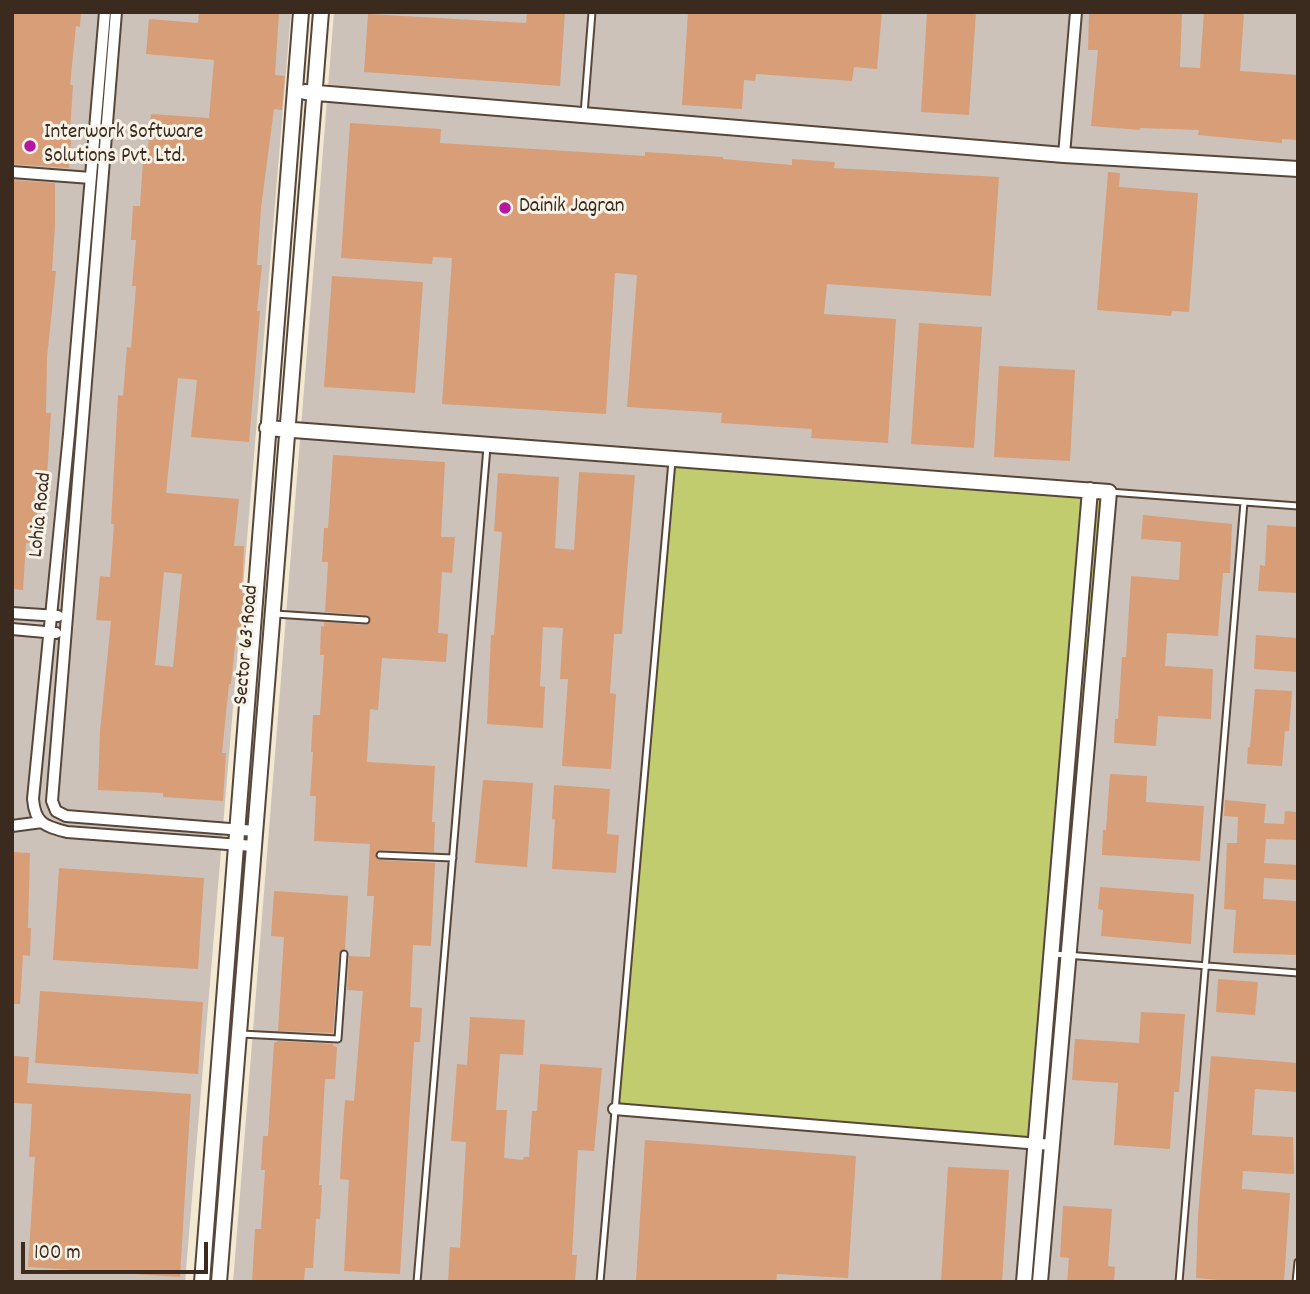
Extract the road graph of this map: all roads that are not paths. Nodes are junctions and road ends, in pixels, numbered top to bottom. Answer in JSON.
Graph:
{"nodes":[{"id":1,"x":105,"y":12,"type":"edge"},
{"id":2,"x":116,"y":12,"type":"edge"},
{"id":3,"x":301,"y":12,"type":"edge"},
{"id":4,"x":321,"y":12,"type":"edge"},
{"id":5,"x":592,"y":12,"type":"edge"},
{"id":6,"x":1076,"y":12,"type":"edge"},
{"id":7,"x":295,"y":92,"type":"junction"},
{"id":8,"x":314,"y":93,"type":"junction"},
{"id":9,"x":583,"y":114,"type":"junction"},
{"id":10,"x":1064,"y":155,"type":"junction"},
{"id":11,"x":1298,"y":169,"type":"edge"},
{"id":12,"x":12,"y":172,"type":"edge"},
{"id":13,"x":91,"y":178,"type":"junction"},
{"id":14,"x":267,"y":428,"type":"junction"},
{"id":15,"x":287,"y":429,"type":"junction"},
{"id":16,"x":487,"y":444,"type":"junction"},
{"id":17,"x":672,"y":458,"type":"junction"},
{"id":18,"x":1090,"y":490,"type":"junction"},
{"id":19,"x":1109,"y":492,"type":"junction"},
{"id":20,"x":1244,"y":502,"type":"junction"},
{"id":21,"x":1298,"y":506,"type":"edge"},
{"id":22,"x":12,"y":613,"type":"edge"},
{"id":23,"x":272,"y":613,"type":"junction"},
{"id":24,"x":51,"y":616,"type":"junction"},
{"id":25,"x":67,"y":617,"type":"junction"},
{"id":26,"x":366,"y":620,"type":"dead end"},
{"id":27,"x":12,"y":629,"type":"edge"},
{"id":28,"x":49,"y":632,"type":"junction"},
{"id":29,"x":65,"y":633,"type":"junction"},
{"id":30,"x":42,"y":822,"type":"junction"},
{"id":31,"x":12,"y":826,"type":"edge"},
{"id":32,"x":236,"y":837,"type":"junction"},
{"id":33,"x":254,"y":839,"type":"junction"},
{"id":34,"x":380,"y":855,"type":"dead end"},
{"id":35,"x":453,"y":858,"type":"junction"},
{"id":36,"x":344,"y":954,"type":"dead end"},
{"id":37,"x":1051,"y":954,"type":"junction"},
{"id":38,"x":1069,"y":956,"type":"junction"},
{"id":39,"x":1205,"y":965,"type":"junction"},
{"id":40,"x":1298,"y":972,"type":"edge"},
{"id":41,"x":239,"y":1034,"type":"junction"},
{"id":42,"x":614,"y":1109,"type":"junction"},
{"id":43,"x":1035,"y":1144,"type":"junction"},
{"id":44,"x":1052,"y":1145,"type":"junction"},
{"id":45,"x":1298,"y":1262,"type":"edge"},
{"id":46,"x":202,"y":1282,"type":"edge"},
{"id":47,"x":219,"y":1282,"type":"edge"},
{"id":48,"x":417,"y":1282,"type":"edge"},
{"id":49,"x":600,"y":1282,"type":"edge"},
{"id":50,"x":1024,"y":1282,"type":"edge"},
{"id":51,"x":1040,"y":1282,"type":"edge"},
{"id":52,"x":1179,"y":1282,"type":"edge"},
{"id":53,"x":1296,"y":1282,"type":"edge"}],
"edges":[{"from":1,"to":13,"type":"street","name":"Lohia Road"},
{"from":2,"to":25,"type":"street","name":"Lohia Road"},
{"from":3,"to":7,"type":"street","name":"Sector 63 Road"},
{"from":4,"to":8,"type":"street","name":"Sector 63 Road"},
{"from":5,"to":9,"type":"lane"},
{"from":6,"to":10,"type":"street"},
{"from":7,"to":8,"type":"street"},
{"from":7,"to":14,"type":"street","name":"Sector 63 Road"},
{"from":8,"to":9,"type":"street"},
{"from":8,"to":15,"type":"street","name":"Sector 63 Road"},
{"from":9,"to":10,"type":"street"},
{"from":10,"to":11,"type":"street"},
{"from":12,"to":13,"type":"street"},
{"from":13,"to":24,"type":"street","name":"Lohia Road"},
{"from":14,"to":15,"type":"street"},
{"from":14,"to":32,"type":"street","name":"Sector 63 Road"},
{"from":15,"to":16,"type":"street"},
{"from":15,"to":23,"type":"street","name":"Sector 63 Road"},
{"from":16,"to":17,"type":"street"},
{"from":16,"to":35,"type":"lane"},
{"from":17,"to":18,"type":"street"},
{"from":17,"to":42,"type":"lane"},
{"from":18,"to":19,"type":"street"},
{"from":18,"to":37,"type":"street"},
{"from":19,"to":20,"type":"lane"},
{"from":19,"to":38,"type":"street"},
{"from":20,"to":21,"type":"lane"},
{"from":20,"to":39,"type":"lane"},
{"from":22,"to":24,"type":"street"},
{"from":23,"to":26,"type":"lane"},
{"from":23,"to":33,"type":"street","name":"Sector 63 Road"},
{"from":24,"to":25,"type":"street"},
{"from":24,"to":28,"type":"street","name":"Lohia Road"},
{"from":25,"to":29,"type":"street","name":"Lohia Road"},
{"from":27,"to":28,"type":"street"},
{"from":28,"to":29,"type":"street"},
{"from":28,"to":30,"type":"street","name":"Lohia Road"},
{"from":29,"to":32,"type":"street","name":"Lohia Road"},
{"from":30,"to":31,"type":"street"},
{"from":30,"to":32,"type":"street"},
{"from":32,"to":33,"type":"street"},
{"from":32,"to":46,"type":"street","name":"Sector 63 Road"},
{"from":33,"to":41,"type":"street","name":"Sector 63 Road"},
{"from":34,"to":35,"type":"lane"},
{"from":35,"to":48,"type":"lane"},
{"from":36,"to":41,"type":"lane"},
{"from":37,"to":38,"type":"lane"},
{"from":37,"to":43,"type":"street"},
{"from":38,"to":39,"type":"lane"},
{"from":38,"to":44,"type":"street"},
{"from":39,"to":40,"type":"lane"},
{"from":39,"to":52,"type":"lane"},
{"from":41,"to":47,"type":"street","name":"Sector 63 Road"},
{"from":42,"to":43,"type":"street"},
{"from":42,"to":49,"type":"lane"},
{"from":43,"to":44,"type":"street"},
{"from":43,"to":50,"type":"street"},
{"from":44,"to":51,"type":"street"},
{"from":45,"to":53,"type":"lane"}]}
